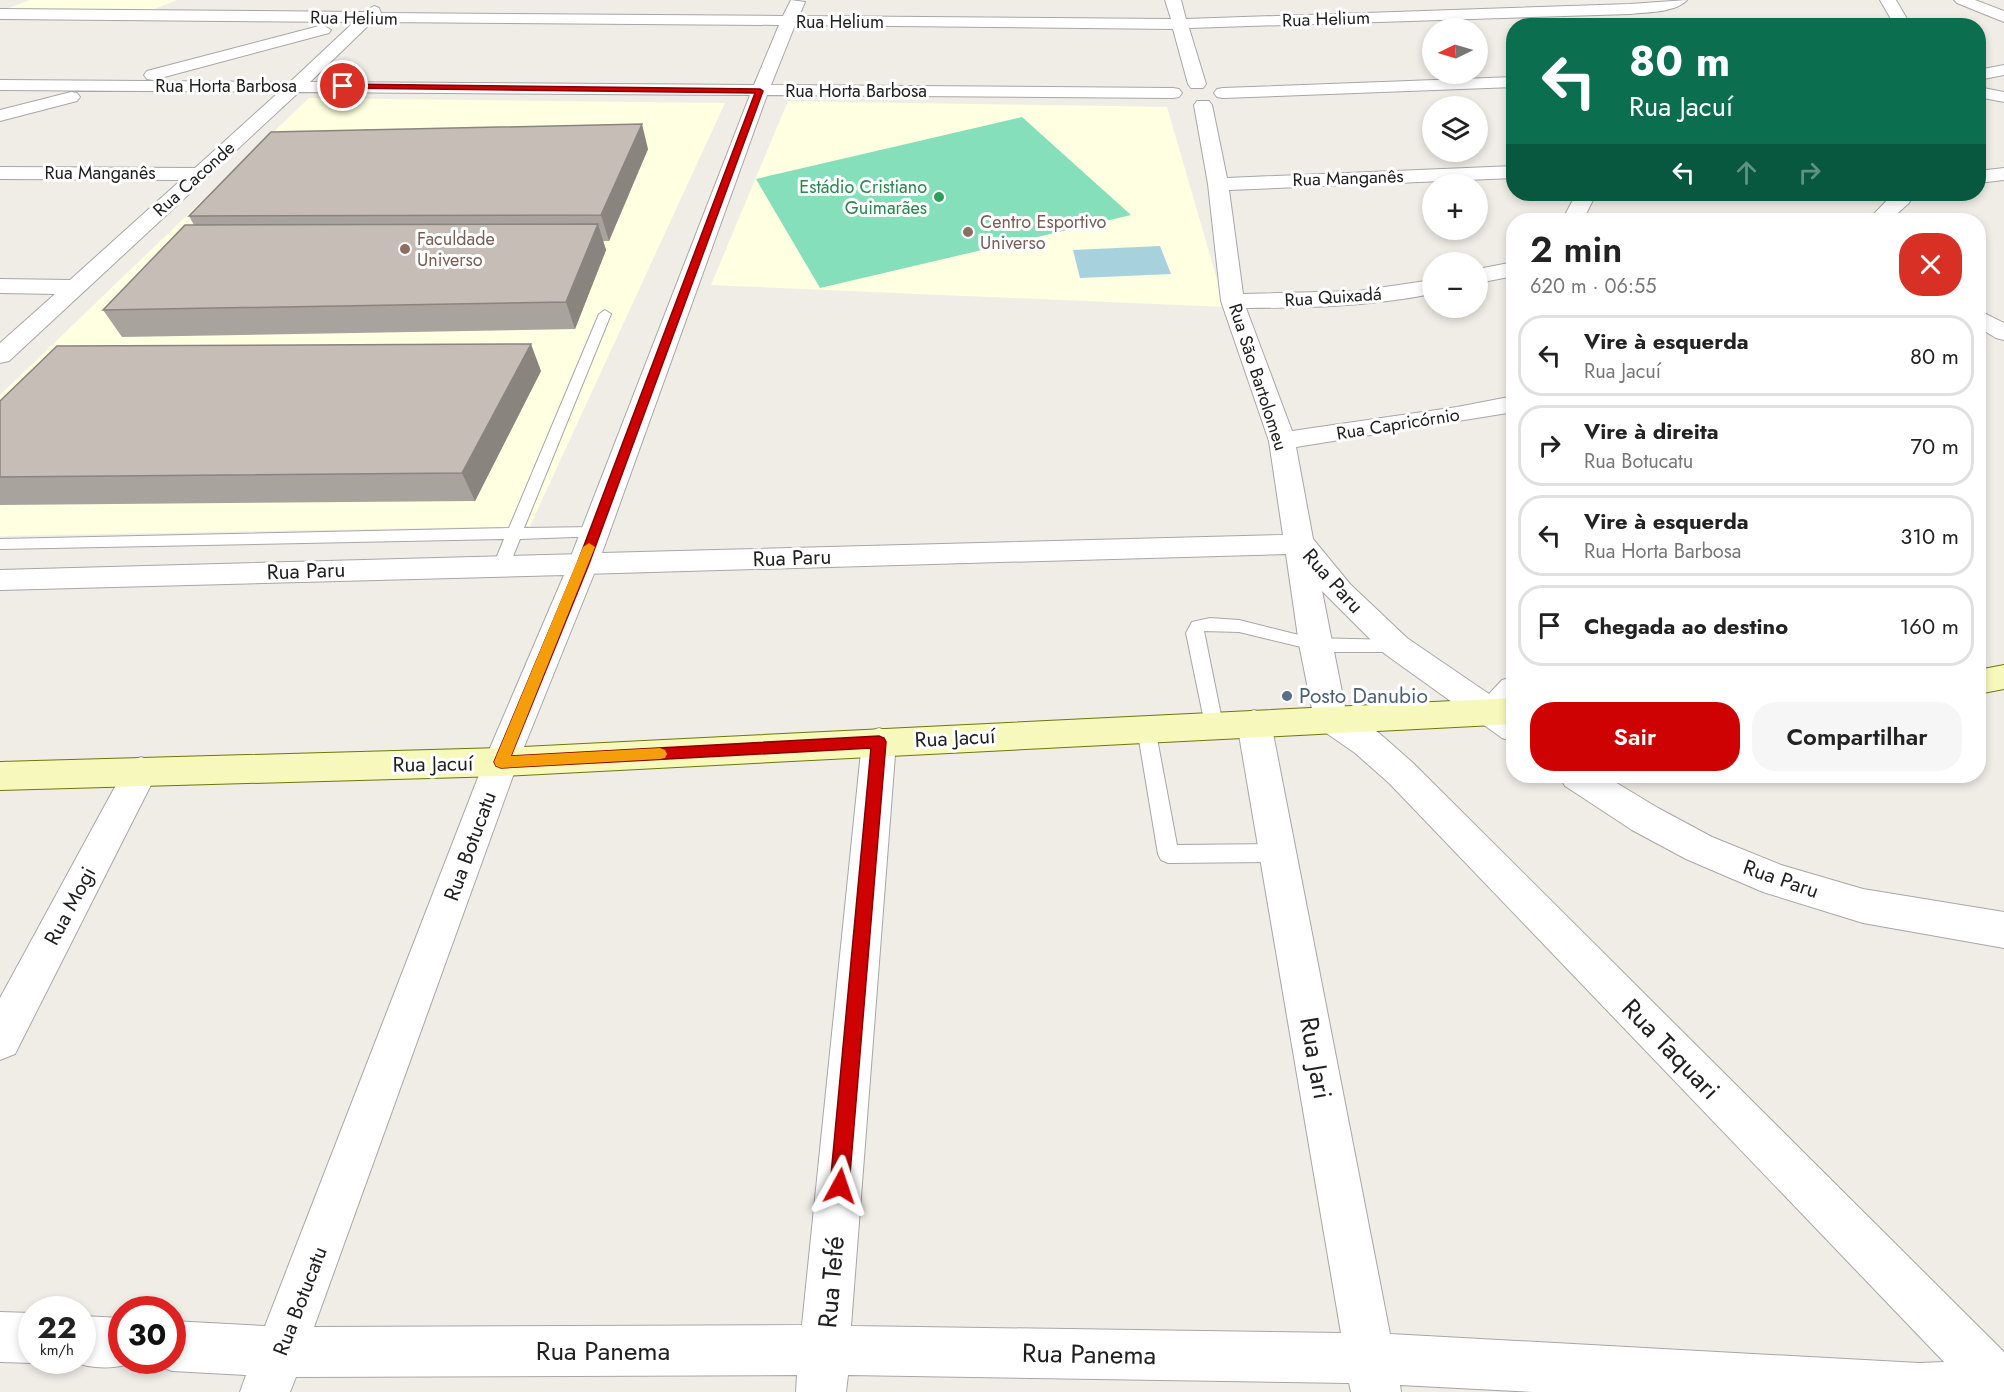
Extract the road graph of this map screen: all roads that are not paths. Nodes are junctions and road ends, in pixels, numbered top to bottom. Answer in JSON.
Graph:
{"nodes":[{"id":1,"x":12,"y":0,"type":"edge"},
{"id":2,"x":197,"y":0,"type":"edge"},
{"id":3,"x":386,"y":0,"type":"edge"},
{"id":4,"x":798,"y":0,"type":"edge"},
{"id":5,"x":1173,"y":0,"type":"edge"},
{"id":6,"x":1888,"y":0,"type":"edge"},
{"id":7,"x":1962,"y":0,"type":"edge"},
{"id":8,"x":0,"y":5,"type":"edge"},
{"id":9,"x":1666,"y":6,"type":"edge"},
{"id":10,"x":0,"y":14,"type":"edge"},
{"id":11,"x":155,"y":16,"type":"junction"},
{"id":12,"x":2004,"y":17,"type":"edge"},
{"id":13,"x":1898,"y":18,"type":"edge"},
{"id":14,"x":365,"y":19,"type":"junction"},
{"id":15,"x":789,"y":21,"type":"junction"},
{"id":16,"x":1180,"y":24,"type":"junction"},
{"id":17,"x":2004,"y":70,"type":"edge"},
{"id":18,"x":1986,"y":73,"type":"edge"},
{"id":19,"x":1506,"y":82,"type":"edge"},
{"id":20,"x":0,"y":85,"type":"edge"},
{"id":21,"x":110,"y":86,"type":"junction"},
{"id":22,"x":296,"y":86,"type":"junction"},
{"id":23,"x":760,"y":91,"type":"junction"},
{"id":24,"x":1208,"y":94,"type":"junction"},
{"id":25,"x":1986,"y":94,"type":"edge"},
{"id":26,"x":2004,"y":97,"type":"edge"},
{"id":27,"x":0,"y":116,"type":"edge"},
{"id":28,"x":1506,"y":171,"type":"edge"},
{"id":29,"x":0,"y":173,"type":"edge"},
{"id":30,"x":201,"y":174,"type":"junction"},
{"id":31,"x":2004,"y":174,"type":"edge"},
{"id":32,"x":1986,"y":176,"type":"edge"},
{"id":33,"x":1218,"y":184,"type":"junction"},
{"id":34,"x":1900,"y":201,"type":"edge"},
{"id":35,"x":1886,"y":213,"type":"edge"},
{"id":36,"x":1506,"y":269,"type":"edge"},
{"id":37,"x":1488,"y":274,"type":"edge"},
{"id":38,"x":0,"y":286,"type":"edge"},
{"id":39,"x":75,"y":287,"type":"junction"},
{"id":40,"x":1422,"y":288,"type":"edge"},
{"id":41,"x":1232,"y":301,"type":"junction"},
{"id":42,"x":605,"y":314,"type":"dead end"},
{"id":43,"x":1986,"y":322,"type":"edge"},
{"id":44,"x":2004,"y":333,"type":"edge"},
{"id":45,"x":0,"y":356,"type":"edge"},
{"id":46,"x":1506,"y":406,"type":"edge"},
{"id":47,"x":1282,"y":441,"type":"junction"},
{"id":48,"x":595,"y":532,"type":"junction"},
{"id":49,"x":516,"y":534,"type":"junction"},
{"id":50,"x":0,"y":544,"type":"edge"},
{"id":51,"x":1300,"y":544,"type":"junction"},
{"id":52,"x":583,"y":564,"type":"junction"},
{"id":53,"x":501,"y":566,"type":"junction"},
{"id":54,"x":0,"y":580,"type":"edge"},
{"id":55,"x":1315,"y":644,"type":"junction"},
{"id":56,"x":1396,"y":646,"type":"junction"},
{"id":57,"x":2004,"y":677,"type":"edge"},
{"id":58,"x":1986,"y":680,"type":"edge"},
{"id":59,"x":1506,"y":709,"type":"edge"},
{"id":60,"x":1506,"y":710,"type":"edge"},
{"id":61,"x":1331,"y":719,"type":"junction"},
{"id":62,"x":1254,"y":723,"type":"junction"},
{"id":63,"x":1214,"y":725,"type":"junction"},
{"id":64,"x":1146,"y":728,"type":"junction"},
{"id":65,"x":879,"y":742,"type":"junction"},
{"id":66,"x":501,"y":762,"type":"junction"},
{"id":67,"x":141,"y":771,"type":"junction"},
{"id":68,"x":0,"y":776,"type":"edge"},
{"id":69,"x":1588,"y":783,"type":"edge"},
{"id":70,"x":1278,"y":853,"type":"junction"},
{"id":71,"x":2004,"y":930,"type":"edge"},
{"id":72,"x":0,"y":1040,"type":"edge"},
{"id":73,"x":0,"y":1336,"type":"edge"},
{"id":74,"x":18,"y":1337,"type":"edge"},
{"id":75,"x":186,"y":1350,"type":"edge"},
{"id":76,"x":823,"y":1371,"type":"edge"},
{"id":77,"x":273,"y":1372,"type":"edge"},
{"id":78,"x":1374,"y":1375,"type":"edge"},
{"id":79,"x":2003,"y":1386,"type":"edge"},
{"id":80,"x":1920,"y":1390,"type":"edge"}],
"edges":[{"from":1,"to":8,"type":"street"},
{"from":2,"to":11,"type":"street"},
{"from":3,"to":14,"type":"street","name":"Rua Caconde"},
{"from":4,"to":15,"type":"street","name":"Rua Botucatu"},
{"from":5,"to":16,"type":"street","name":"Rua São Bartolomeu"},
{"from":6,"to":13,"type":"street"},
{"from":7,"to":12,"type":"street"},
{"from":9,"to":16,"type":"street","name":"Rua Helium"},
{"from":10,"to":11,"type":"street","name":"Rua Helium"},
{"from":11,"to":14,"type":"street","name":"Rua Helium"},
{"from":14,"to":15,"type":"street","name":"Rua Helium"},
{"from":14,"to":21,"type":"street"},
{"from":14,"to":22,"type":"street","name":"Rua Caconde"},
{"from":15,"to":16,"type":"street","name":"Rua Helium"},
{"from":15,"to":23,"type":"street","name":"Rua Botucatu"},
{"from":16,"to":24,"type":"street","name":"Rua São Bartolomeu"},
{"from":17,"to":18,"type":"street"},
{"from":19,"to":24,"type":"street"},
{"from":20,"to":21,"type":"street","name":"Rua Horta Barbosa"},
{"from":21,"to":22,"type":"street","name":"Rua Horta Barbosa"},
{"from":21,"to":27,"type":"street"},
{"from":22,"to":23,"type":"street","name":"Rua Horta Barbosa"},
{"from":22,"to":30,"type":"street","name":"Rua Caconde"},
{"from":23,"to":24,"type":"street","name":"Rua Horta Barbosa"},
{"from":23,"to":48,"type":"street","name":"Rua Botucatu"},
{"from":24,"to":33,"type":"street","name":"Rua São Bartolomeu"},
{"from":25,"to":26,"type":"street"},
{"from":28,"to":33,"type":"street","name":"Rua Manganês"},
{"from":29,"to":30,"type":"street","name":"Rua Manganês"},
{"from":30,"to":39,"type":"street","name":"Rua Caconde"},
{"from":31,"to":32,"type":"street"},
{"from":33,"to":41,"type":"street","name":"Rua São Bartolomeu"},
{"from":34,"to":35,"type":"street"},
{"from":36,"to":37,"type":"street"},
{"from":38,"to":39,"type":"street"},
{"from":39,"to":45,"type":"street","name":"Rua Caconde"},
{"from":40,"to":41,"type":"street","name":"Rua Quixadá"},
{"from":41,"to":47,"type":"street","name":"Rua São Bartolomeu"},
{"from":42,"to":49,"type":"lane"},
{"from":43,"to":44,"type":"street"},
{"from":46,"to":47,"type":"street","name":"Rua Capricórnio"},
{"from":47,"to":51,"type":"street","name":"Rua São Bartolomeu"},
{"from":48,"to":49,"type":"lane"},
{"from":48,"to":52,"type":"street","name":"Rua Botucatu"},
{"from":49,"to":50,"type":"lane"},
{"from":49,"to":53,"type":"lane"},
{"from":51,"to":52,"type":"street","name":"Rua Paru"},
{"from":51,"to":55,"type":"street","name":"Rua São Bartolomeu"},
{"from":51,"to":56,"type":"street","name":"Rua Paru"},
{"from":52,"to":53,"type":"street","name":"Rua Paru"},
{"from":52,"to":66,"type":"street","name":"Rua Botucatu"},
{"from":53,"to":54,"type":"street","name":"Rua Paru"},
{"from":55,"to":56,"type":"lane"},
{"from":55,"to":61,"type":"street","name":"Rua São Bartolomeu"},
{"from":55,"to":63,"type":"lane"},
{"from":56,"to":59,"type":"street","name":"Rua Paru"},
{"from":57,"to":58,"type":"main road"},
{"from":60,"to":61,"type":"main road","name":"Rua Jacuí"},
{"from":61,"to":62,"type":"main road","name":"Rua Jacuí"},
{"from":61,"to":79,"type":"street","name":"Rua Taquari"},
{"from":62,"to":63,"type":"main road","name":"Rua Jacuí"},
{"from":62,"to":70,"type":"street","name":"Rua Jari"},
{"from":63,"to":64,"type":"main road","name":"Rua Jacuí"},
{"from":64,"to":65,"type":"main road","name":"Rua Jacuí"},
{"from":64,"to":70,"type":"lane"},
{"from":65,"to":66,"type":"main road","name":"Rua Jacuí"},
{"from":65,"to":76,"type":"street","name":"Rua Tefé"},
{"from":66,"to":67,"type":"main road","name":"Rua Jacuí"},
{"from":66,"to":77,"type":"street","name":"Rua Botucatu"},
{"from":67,"to":68,"type":"main road","name":"Rua Jacuí"},
{"from":67,"to":72,"type":"street","name":"Rua Mogi"},
{"from":69,"to":71,"type":"street","name":"Rua Paru"},
{"from":70,"to":78,"type":"street","name":"Rua Jari"},
{"from":73,"to":74,"type":"street"},
{"from":75,"to":77,"type":"street","name":"Rua Panema"},
{"from":76,"to":77,"type":"street","name":"Rua Panema"},
{"from":76,"to":78,"type":"street","name":"Rua Panema"},
{"from":78,"to":80,"type":"street","name":"Rua Panema"},
{"from":79,"to":80,"type":"street","name":"Rua Panema"}]}
